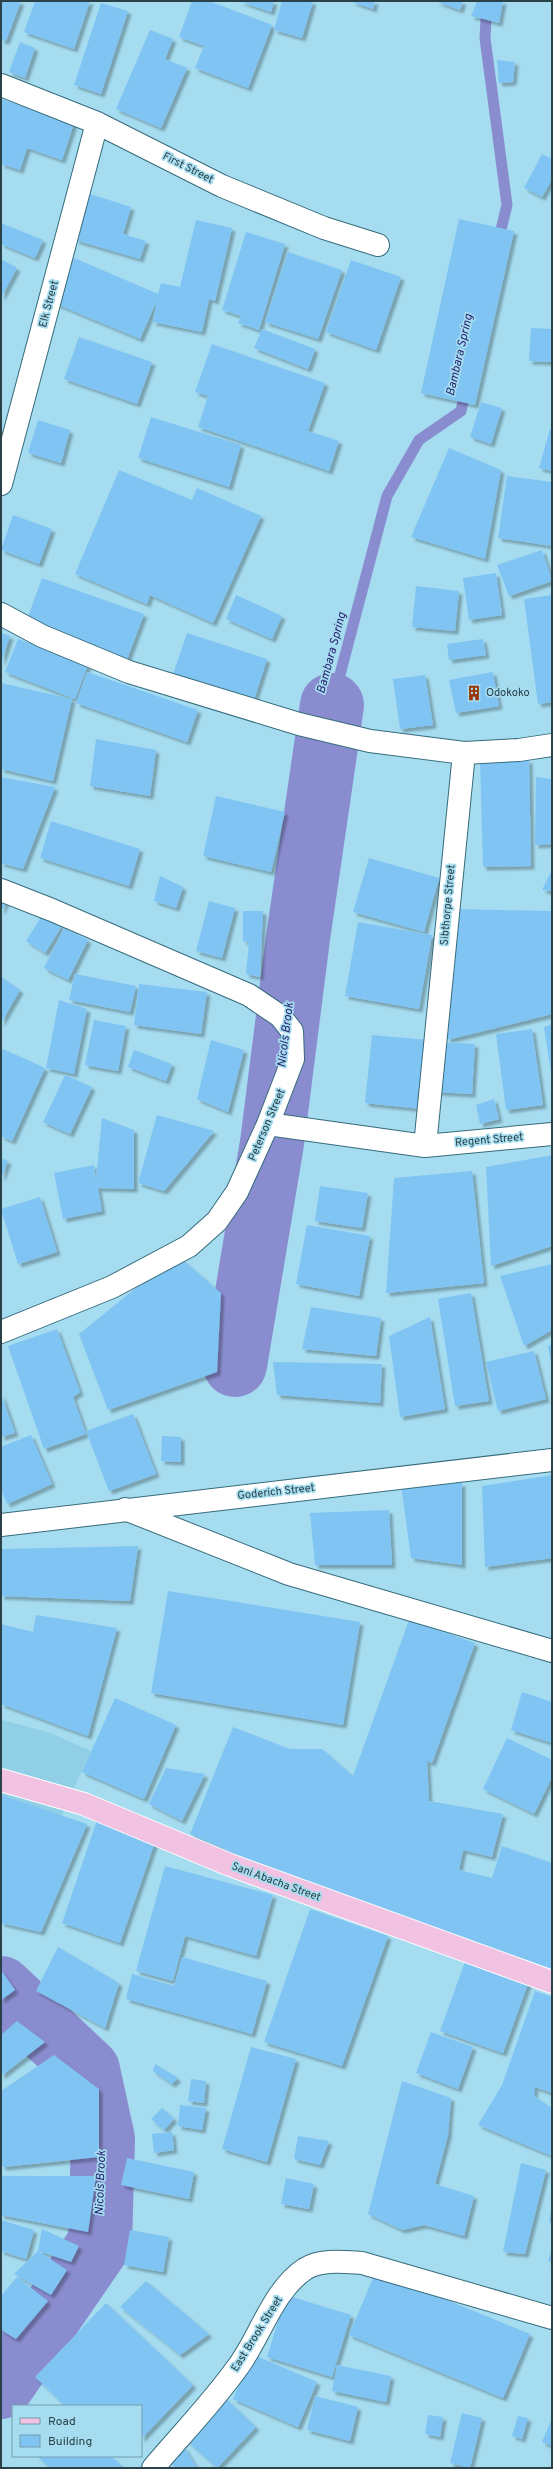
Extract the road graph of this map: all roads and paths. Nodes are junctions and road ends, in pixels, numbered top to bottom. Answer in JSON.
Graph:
{"nodes":[{"id":1,"x":1,"y":85,"type":"edge"},
{"id":2,"x":97,"y":123,"type":"junction"},
{"id":3,"x":378,"y":245,"type":"dead end"},
{"id":4,"x":9,"y":416,"type":"edge"},
{"id":5,"x":1,"y":484,"type":"edge"},
{"id":6,"x":1,"y":614,"type":"edge"},
{"id":7,"x":552,"y":745,"type":"edge"},
{"id":8,"x":464,"y":753,"type":"junction"},
{"id":9,"x":1,"y":890,"type":"edge"},
{"id":10,"x":274,"y":1125,"type":"junction"},
{"id":11,"x":552,"y":1134,"type":"edge"},
{"id":12,"x":426,"y":1146,"type":"junction"},
{"id":13,"x":1,"y":1332,"type":"edge"},
{"id":14,"x":552,"y":1460,"type":"edge"},
{"id":15,"x":125,"y":1509,"type":"junction"},
{"id":16,"x":1,"y":1525,"type":"edge"},
{"id":17,"x":552,"y":1651,"type":"edge"},
{"id":18,"x":1,"y":1780,"type":"edge"},
{"id":19,"x":552,"y":1982,"type":"edge"},
{"id":20,"x":552,"y":2318,"type":"edge"},
{"id":21,"x":153,"y":2468,"type":"edge"}],
"edges":[{"from":1,"to":2,"type":"street","name":"First Street"},
{"from":2,"to":3,"type":"street","name":"First Street"},
{"from":2,"to":4,"type":"street","name":"Elk Street"},
{"from":4,"to":5,"type":"street","name":"Elk Street"},
{"from":6,"to":8,"type":"street"},
{"from":7,"to":8,"type":"street"},
{"from":8,"to":12,"type":"street","name":"Sibthorpe Street"},
{"from":9,"to":10,"type":"street","name":"Peterson Street"},
{"from":10,"to":12,"type":"street","name":"Regent Street"},
{"from":10,"to":13,"type":"street","name":"Peterson Street"},
{"from":11,"to":12,"type":"street","name":"Regent Street"},
{"from":14,"to":15,"type":"street","name":"Goderich Street"},
{"from":15,"to":16,"type":"street","name":"Goderich Street"},
{"from":15,"to":17,"type":"street"},
{"from":18,"to":19,"type":"main road","name":"Sani Abacha Street"},
{"from":20,"to":21,"type":"street","name":"East Brook Street"}]}
